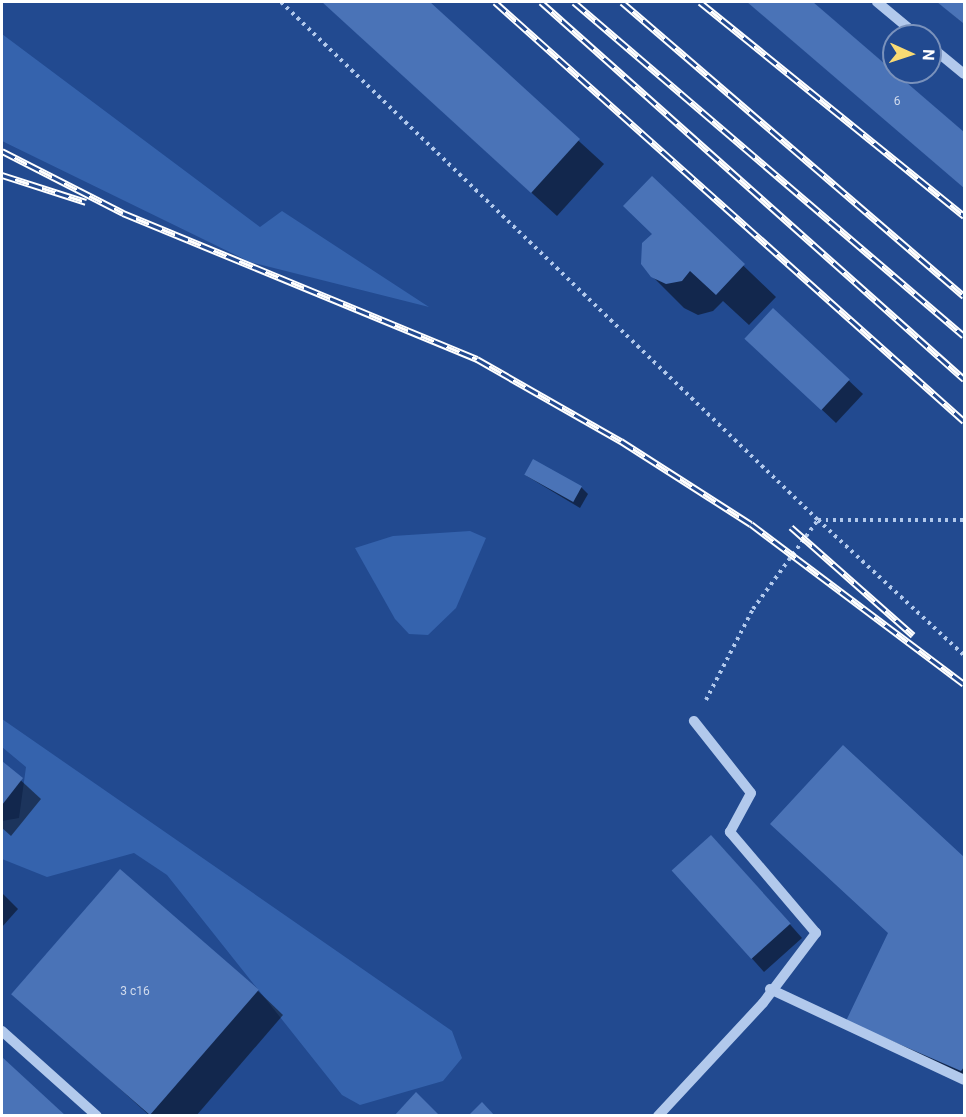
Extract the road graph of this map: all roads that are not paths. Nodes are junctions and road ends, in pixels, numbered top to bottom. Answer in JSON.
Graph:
{"nodes":[{"id":1,"x":877,"y":2,"type":"edge"},
{"id":2,"x":904,"y":24,"type":"edge"},
{"id":3,"x":942,"y":56,"type":"edge"},
{"id":4,"x":964,"y":74,"type":"edge"},
{"id":5,"x":694,"y":721,"type":"road end"},
{"id":6,"x":770,"y":989,"type":"junction"},
{"id":7,"x":2,"y":1031,"type":"edge"},
{"id":8,"x":964,"y":1080,"type":"edge"},
{"id":9,"x":97,"y":1116,"type":"edge"},
{"id":10,"x":658,"y":1116,"type":"edge"}],
"edges":[{"from":1,"to":2,"type":"lane"},
{"from":3,"to":4,"type":"lane"},
{"from":5,"to":6,"type":"lane"},
{"from":6,"to":8,"type":"lane"},
{"from":6,"to":10,"type":"lane"},
{"from":7,"to":9,"type":"lane"}]}
